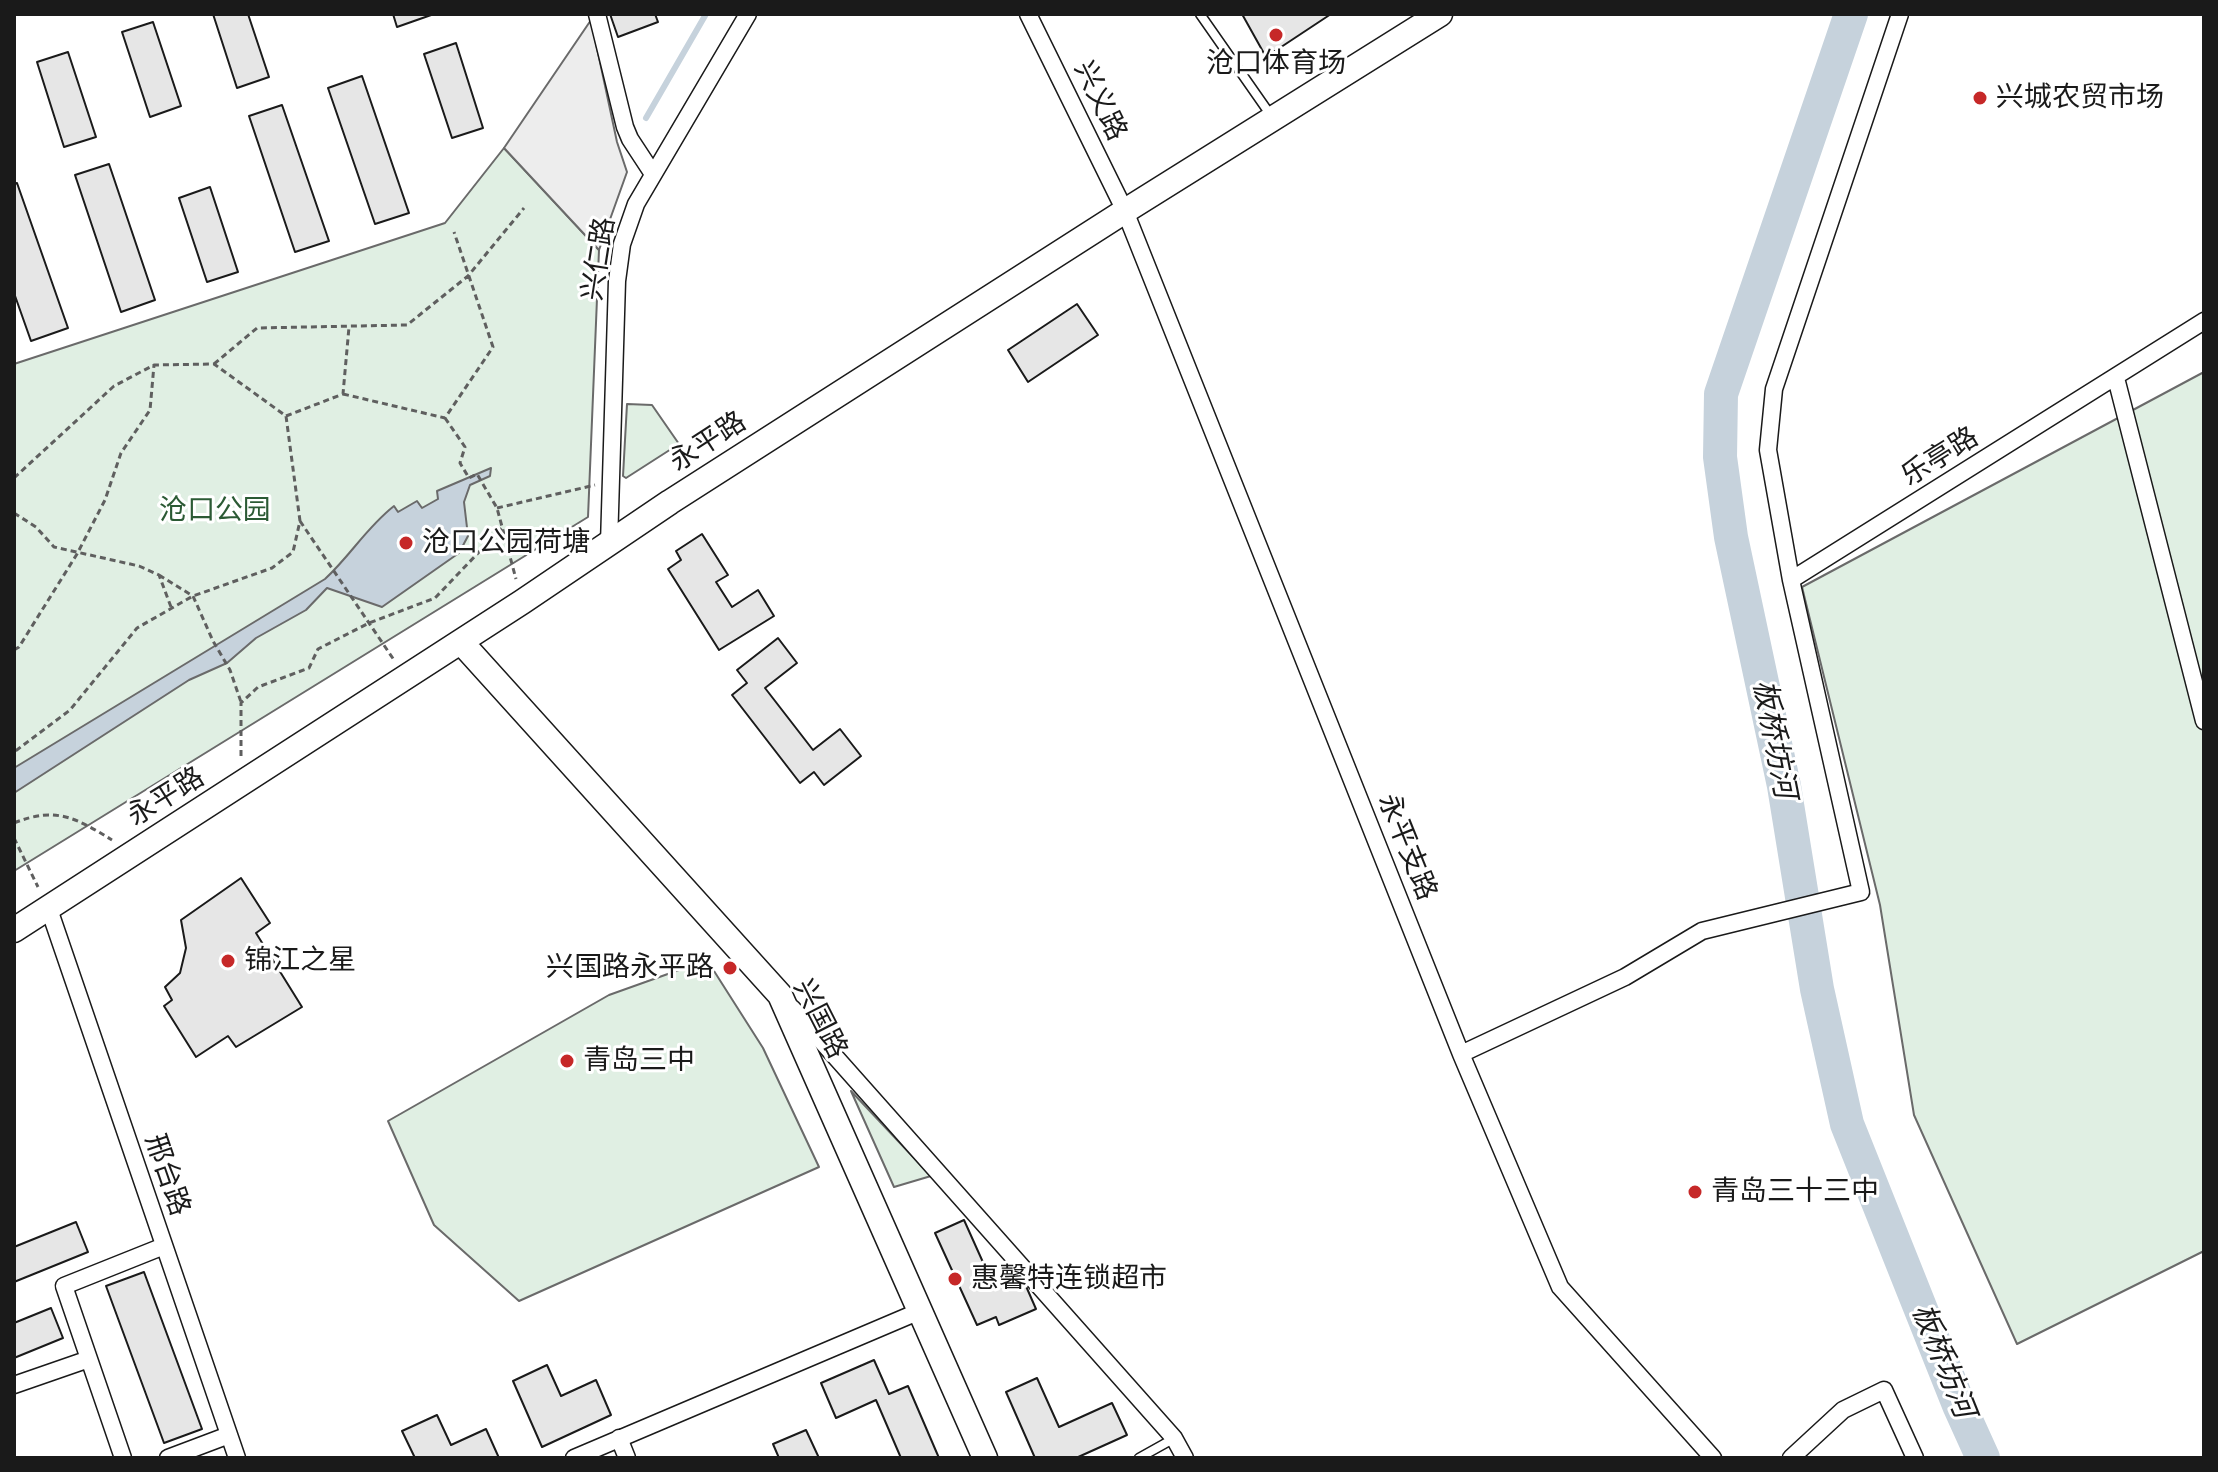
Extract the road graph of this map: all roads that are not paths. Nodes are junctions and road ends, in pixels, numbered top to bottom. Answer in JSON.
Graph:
{"nodes":[{"id":1,"x":597,"y":14,"type":"edge"},
{"id":2,"x":748,"y":14,"type":"edge"},
{"id":3,"x":1028,"y":14,"type":"edge"},
{"id":4,"x":1200,"y":14,"type":"edge"},
{"id":5,"x":1440,"y":14,"type":"edge"},
{"id":6,"x":1900,"y":14,"type":"edge"},
{"id":7,"x":1273,"y":117,"type":"junction"},
{"id":8,"x":653,"y":174,"type":"junction"},
{"id":9,"x":1125,"y":211,"type":"junction"},
{"id":10,"x":2204,"y":321,"type":"edge"},
{"id":11,"x":2116,"y":378,"type":"junction"},
{"id":12,"x":609,"y":544,"type":"junction"},
{"id":13,"x":1791,"y":580,"type":"junction"},
{"id":14,"x":461,"y":642,"type":"junction"},
{"id":15,"x":2204,"y":721,"type":"edge"},
{"id":16,"x":49,"y":909,"type":"junction"},
{"id":17,"x":14,"y":930,"type":"edge"},
{"id":18,"x":780,"y":995,"type":"junction"},
{"id":19,"x":1461,"y":1054,"type":"junction"},
{"id":20,"x":164,"y":1246,"type":"junction"},
{"id":21,"x":920,"y":1311,"type":"junction"},
{"id":22,"x":89,"y":1359,"type":"junction"},
{"id":23,"x":14,"y":1385,"type":"edge"},
{"id":24,"x":229,"y":1435,"type":"junction"},
{"id":25,"x":619,"y":1438,"type":"junction"},
{"id":26,"x":1174,"y":1438,"type":"junction"},
{"id":27,"x":123,"y":1458,"type":"edge"},
{"id":28,"x":168,"y":1458,"type":"edge"},
{"id":29,"x":237,"y":1458,"type":"edge"},
{"id":30,"x":574,"y":1458,"type":"edge"},
{"id":31,"x":627,"y":1458,"type":"edge"},
{"id":32,"x":985,"y":1458,"type":"edge"},
{"id":33,"x":1139,"y":1458,"type":"edge"},
{"id":34,"x":1185,"y":1458,"type":"edge"},
{"id":35,"x":1713,"y":1458,"type":"edge"},
{"id":36,"x":1791,"y":1458,"type":"edge"},
{"id":37,"x":1915,"y":1458,"type":"edge"}],
"edges":[{"from":1,"to":8,"type":"street"},
{"from":2,"to":8,"type":"street","name":"兴仁路"},
{"from":3,"to":9,"type":"street","name":"兴义路"},
{"from":4,"to":7,"type":"lane"},
{"from":5,"to":7,"type":"main road","name":"永平路"},
{"from":6,"to":13,"type":"street"},
{"from":7,"to":9,"type":"main road","name":"永平路"},
{"from":8,"to":12,"type":"street","name":"兴仁路"},
{"from":9,"to":12,"type":"main road","name":"永平路"},
{"from":9,"to":19,"type":"street","name":"永平支路"},
{"from":10,"to":11,"type":"street","name":"乐亭路"},
{"from":11,"to":13,"type":"street","name":"乐亭路"},
{"from":11,"to":15,"type":"street"},
{"from":12,"to":14,"type":"main road","name":"永平路"},
{"from":13,"to":19,"type":"street"},
{"from":14,"to":16,"type":"main road","name":"永平路"},
{"from":14,"to":18,"type":"main road","name":"兴国路"},
{"from":16,"to":17,"type":"main road","name":"永平路"},
{"from":16,"to":20,"type":"street","name":"邢台路"},
{"from":18,"to":21,"type":"main road","name":"兴国路"},
{"from":18,"to":26,"type":"street"},
{"from":19,"to":35,"type":"street","name":"永平支路"},
{"from":20,"to":22,"type":"street"},
{"from":20,"to":24,"type":"street","name":"邢台路"},
{"from":21,"to":25,"type":"street"},
{"from":21,"to":32,"type":"main road","name":"兴国路"},
{"from":22,"to":23,"type":"street"},
{"from":22,"to":27,"type":"street"},
{"from":24,"to":28,"type":"street"},
{"from":24,"to":29,"type":"street","name":"邢台路"},
{"from":25,"to":30,"type":"street"},
{"from":25,"to":31,"type":"street"},
{"from":26,"to":33,"type":"lane"},
{"from":26,"to":34,"type":"street"},
{"from":36,"to":37,"type":"street"}]}
